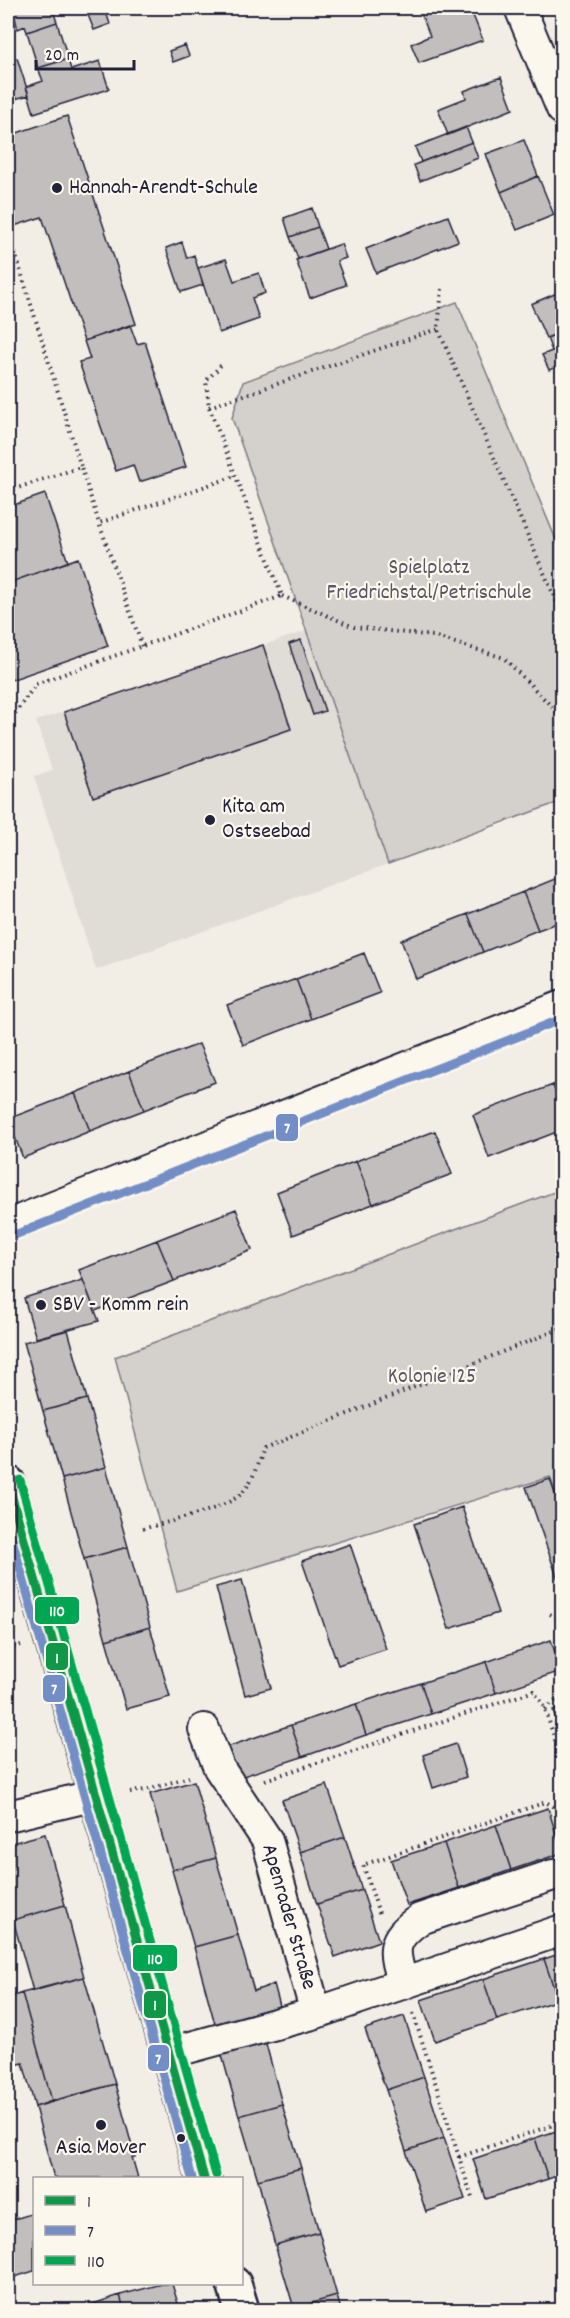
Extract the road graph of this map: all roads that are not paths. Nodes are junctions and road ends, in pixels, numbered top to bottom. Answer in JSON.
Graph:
{"nodes":[{"id":1,"x":520,"y":8,"type":"edge"},
{"id":2,"x":555,"y":71,"type":"edge"},
{"id":3,"x":562,"y":109,"type":"edge"},
{"id":4,"x":562,"y":1006,"type":"edge"},
{"id":5,"x":8,"y":1225,"type":"edge"},
{"id":6,"x":8,"y":1483,"type":"edge"},
{"id":7,"x":204,"y":1729,"type":"dead end"},
{"id":8,"x":96,"y":1795,"type":"junction"},
{"id":9,"x":8,"y":1816,"type":"edge"},
{"id":10,"x":562,"y":1875,"type":"edge"},
{"id":11,"x":562,"y":1930,"type":"edge"},
{"id":12,"x":403,"y":1984,"type":"junction"},
{"id":13,"x":316,"y":2013,"type":"junction"},
{"id":14,"x":169,"y":2053,"type":"junction"},
{"id":15,"x":204,"y":2177,"type":"edge"},
{"id":16,"x":235,"y":2285,"type":"edge"},
{"id":17,"x":242,"y":2310,"type":"edge"}],
"edges":[{"from":1,"to":2,"type":"street"},
{"from":2,"to":3,"type":"street"},
{"from":4,"to":5,"type":"street"},
{"from":6,"to":8,"type":"main road"},
{"from":7,"to":13,"type":"street","name":"Apenrader Straße"},
{"from":8,"to":9,"type":"street"},
{"from":8,"to":14,"type":"main road"},
{"from":10,"to":12,"type":"street"},
{"from":11,"to":12,"type":"street","name":"Apenrader Straße"},
{"from":12,"to":13,"type":"street","name":"Apenrader Straße"},
{"from":13,"to":14,"type":"street","name":"Apenrader Straße"},
{"from":14,"to":15,"type":"main road"},
{"from":16,"to":17,"type":"main road"}]}
